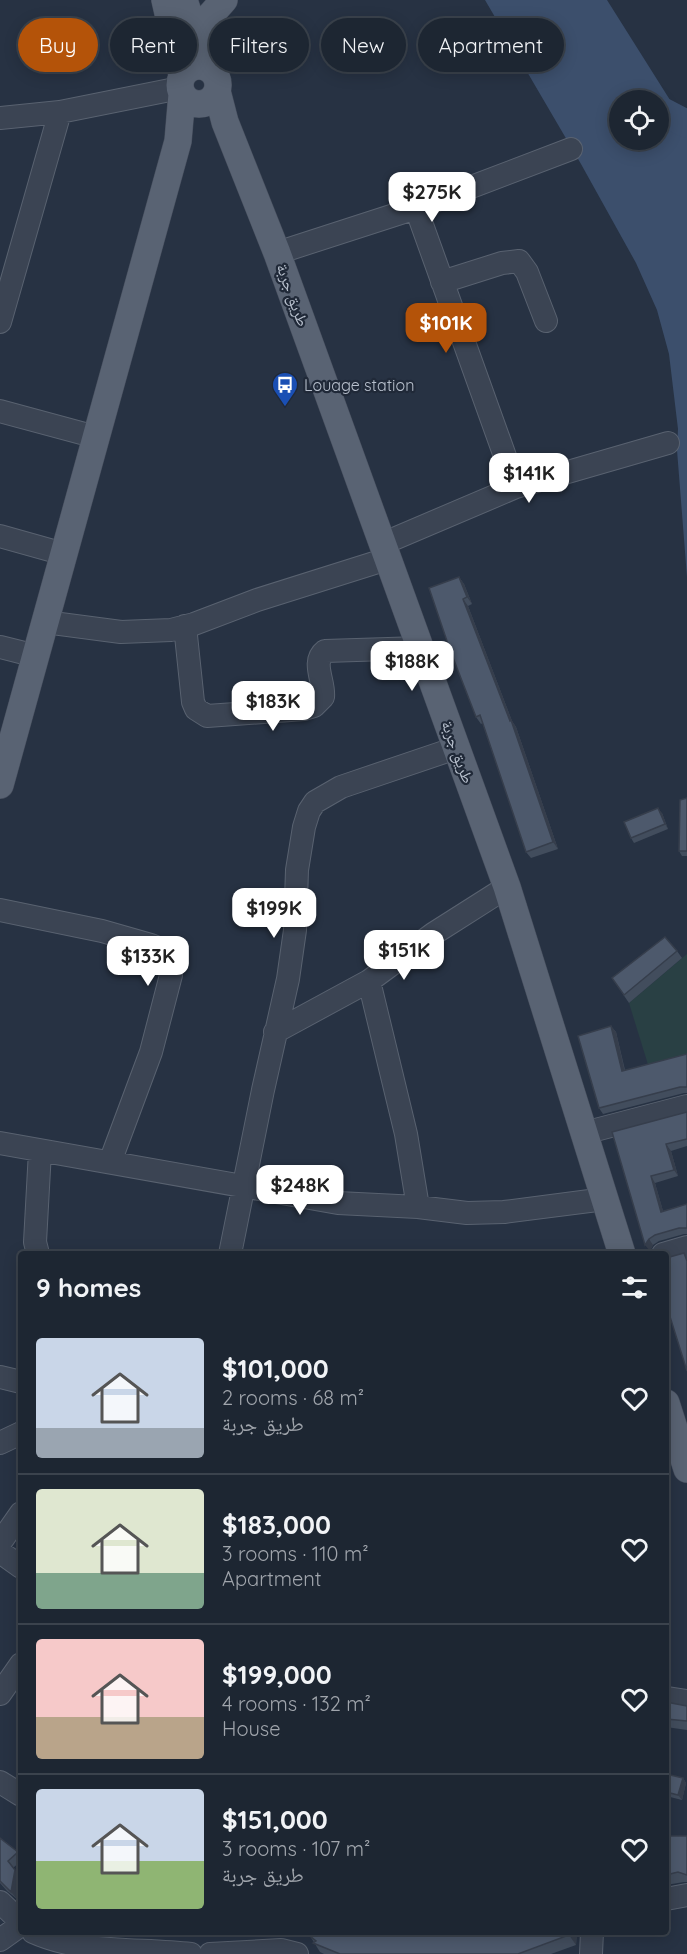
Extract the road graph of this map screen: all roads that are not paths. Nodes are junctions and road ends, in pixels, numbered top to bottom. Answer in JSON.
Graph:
{"nodes":[{"id":1,"x":165,"y":0,"type":"edge"},
{"id":2,"x":184,"y":0,"type":"edge"},
{"id":3,"x":224,"y":0,"type":"edge"},
{"id":4,"x":190,"y":18,"type":"edge"},
{"id":5,"x":197,"y":31,"type":"edge"},
{"id":6,"x":197,"y":39,"type":"edge"},
{"id":7,"x":197,"y":71,"type":"edge"},
{"id":8,"x":197,"y":72,"type":"edge"},
{"id":9,"x":193,"y":83,"type":"junction"},
{"id":10,"x":60,"y":112,"type":"junction"},
{"id":11,"x":0,"y":118,"type":"edge"},
{"id":12,"x":571,"y":149,"type":"dead end"},
{"id":13,"x":416,"y":208,"type":"junction"},
{"id":14,"x":277,"y":253,"type":"junction"},
{"id":15,"x":6,"y":279,"type":"edge"},
{"id":16,"x":442,"y":282,"type":"junction"},
{"id":17,"x":546,"y":321,"type":"dead end"},
{"id":18,"x":0,"y":322,"type":"edge"},
{"id":19,"x":0,"y":411,"type":"edge"},
{"id":20,"x":96,"y":437,"type":"junction"},
{"id":21,"x":668,"y":443,"type":"dead end"},
{"id":22,"x":516,"y":487,"type":"junction"},
{"id":23,"x":0,"y":536,"type":"edge"},
{"id":24,"x":385,"y":552,"type":"junction"},
{"id":25,"x":64,"y":554,"type":"junction"},
{"id":26,"x":45,"y":621,"type":"junction"},
{"id":27,"x":185,"y":626,"type":"junction"},
{"id":28,"x":0,"y":647,"type":"edge"},
{"id":29,"x":420,"y":648,"type":"junction"},
{"id":30,"x":36,"y":656,"type":"junction"},
{"id":31,"x":6,"y":742,"type":"edge"},
{"id":32,"x":456,"y":748,"type":"junction"},
{"id":33,"x":0,"y":785,"type":"edge"},
{"id":34,"x":507,"y":886,"type":"junction"},
{"id":35,"x":0,"y":910,"type":"edge"},
{"id":36,"x":369,"y":981,"type":"junction"},
{"id":37,"x":275,"y":1032,"type":"junction"},
{"id":38,"x":687,"y":1106,"type":"edge"},
{"id":39,"x":584,"y":1133,"type":"junction"},
{"id":40,"x":0,"y":1143,"type":"edge"},
{"id":41,"x":40,"y":1151,"type":"junction"},
{"id":42,"x":110,"y":1162,"type":"junction"},
{"id":43,"x":245,"y":1186,"type":"junction"},
{"id":44,"x":605,"y":1199,"type":"junction"},
{"id":45,"x":418,"y":1207,"type":"junction"},
{"id":46,"x":687,"y":1247,"type":"edge"},
{"id":47,"x":37,"y":1251,"type":"edge"},
{"id":48,"x":231,"y":1251,"type":"edge"},
{"id":49,"x":621,"y":1251,"type":"edge"},
{"id":50,"x":669,"y":1252,"type":"edge"},
{"id":51,"x":0,"y":1377,"type":"edge"},
{"id":52,"x":18,"y":1381,"type":"edge"},
{"id":53,"x":669,"y":1412,"type":"edge"},
{"id":54,"x":18,"y":1434,"type":"edge"},
{"id":55,"x":0,"y":1443,"type":"edge"},
{"id":56,"x":687,"y":1469,"type":"edge"},
{"id":57,"x":18,"y":1516,"type":"edge"},
{"id":58,"x":0,"y":1543,"type":"edge"},
{"id":59,"x":0,"y":1552,"type":"edge"},
{"id":60,"x":18,"y":1565,"type":"edge"},
{"id":61,"x":18,"y":1669,"type":"edge"},
{"id":62,"x":0,"y":1694,"type":"edge"},
{"id":63,"x":669,"y":1698,"type":"edge"},
{"id":64,"x":687,"y":1701,"type":"edge"},
{"id":65,"x":0,"y":1782,"type":"edge"},
{"id":66,"x":18,"y":1794,"type":"edge"},
{"id":67,"x":687,"y":1895,"type":"edge"},
{"id":68,"x":669,"y":1898,"type":"edge"},
{"id":69,"x":0,"y":1902,"type":"edge"},
{"id":70,"x":18,"y":1918,"type":"edge"},
{"id":71,"x":18,"y":1924,"type":"edge"},
{"id":72,"x":43,"y":1935,"type":"edge"},
{"id":73,"x":592,"y":1935,"type":"edge"},
{"id":74,"x":0,"y":1940,"type":"edge"},
{"id":75,"x":90,"y":1952,"type":"edge"},
{"id":76,"x":191,"y":1954,"type":"edge"},
{"id":77,"x":210,"y":1954,"type":"edge"},
{"id":78,"x":297,"y":1954,"type":"edge"},
{"id":79,"x":591,"y":1954,"type":"edge"}],
"edges":[{"from":1,"to":9,"type":"main road"},
{"from":2,"to":4,"type":"main road","name":"طريق جربة"},
{"from":3,"to":5,"type":"main road"},
{"from":6,"to":7,"type":"main road","name":"طريق جربة"},
{"from":8,"to":9,"type":"main road","name":"طريق جربة"},
{"from":9,"to":10,"type":"street"},
{"from":9,"to":14,"type":"main road","name":"طريق جربة"},
{"from":9,"to":20,"type":"main road"},
{"from":10,"to":11,"type":"street"},
{"from":10,"to":15,"type":"street"},
{"from":12,"to":13,"type":"street"},
{"from":13,"to":14,"type":"street"},
{"from":13,"to":16,"type":"street"},
{"from":14,"to":24,"type":"main road","name":"طريق جربة"},
{"from":15,"to":18,"type":"street"},
{"from":16,"to":17,"type":"street"},
{"from":16,"to":22,"type":"street"},
{"from":19,"to":20,"type":"street"},
{"from":20,"to":25,"type":"main road"},
{"from":21,"to":22,"type":"street"},
{"from":22,"to":24,"type":"street"},
{"from":23,"to":25,"type":"street"},
{"from":24,"to":27,"type":"street"},
{"from":24,"to":29,"type":"main road","name":"طريق جربة"},
{"from":25,"to":26,"type":"main road"},
{"from":26,"to":27,"type":"street"},
{"from":26,"to":30,"type":"main road"},
{"from":27,"to":29,"type":"street"},
{"from":28,"to":30,"type":"street"},
{"from":29,"to":32,"type":"main road","name":"طريق جربة"},
{"from":30,"to":31,"type":"main road"},
{"from":31,"to":33,"type":"main road"},
{"from":32,"to":34,"type":"main road","name":"طريق جربة"},
{"from":32,"to":37,"type":"street"},
{"from":34,"to":36,"type":"street"},
{"from":34,"to":39,"type":"main road","name":"طريق جربة"},
{"from":35,"to":42,"type":"street"},
{"from":36,"to":37,"type":"street"},
{"from":36,"to":45,"type":"street"},
{"from":37,"to":43,"type":"street"},
{"from":38,"to":39,"type":"street"},
{"from":39,"to":44,"type":"main road","name":"طريق جربة"},
{"from":40,"to":41,"type":"street"},
{"from":41,"to":42,"type":"street"},
{"from":41,"to":47,"type":"street"},
{"from":42,"to":43,"type":"street"},
{"from":43,"to":45,"type":"street"},
{"from":43,"to":48,"type":"street"},
{"from":44,"to":45,"type":"street"},
{"from":44,"to":49,"type":"main road","name":"طريق جربة"},
{"from":46,"to":50,"type":"street"},
{"from":51,"to":52,"type":"street"},
{"from":53,"to":56,"type":"main road"},
{"from":54,"to":55,"type":"street"},
{"from":57,"to":58,"type":"street"},
{"from":59,"to":60,"type":"street"},
{"from":61,"to":62,"type":"street"},
{"from":63,"to":64,"type":"street"},
{"from":65,"to":66,"type":"street"},
{"from":67,"to":68,"type":"street"},
{"from":69,"to":70,"type":"street"},
{"from":71,"to":74,"type":"street"},
{"from":72,"to":75,"type":"street"},
{"from":73,"to":79,"type":"street"},
{"from":75,"to":76,"type":"street"},
{"from":77,"to":78,"type":"street"}]}
